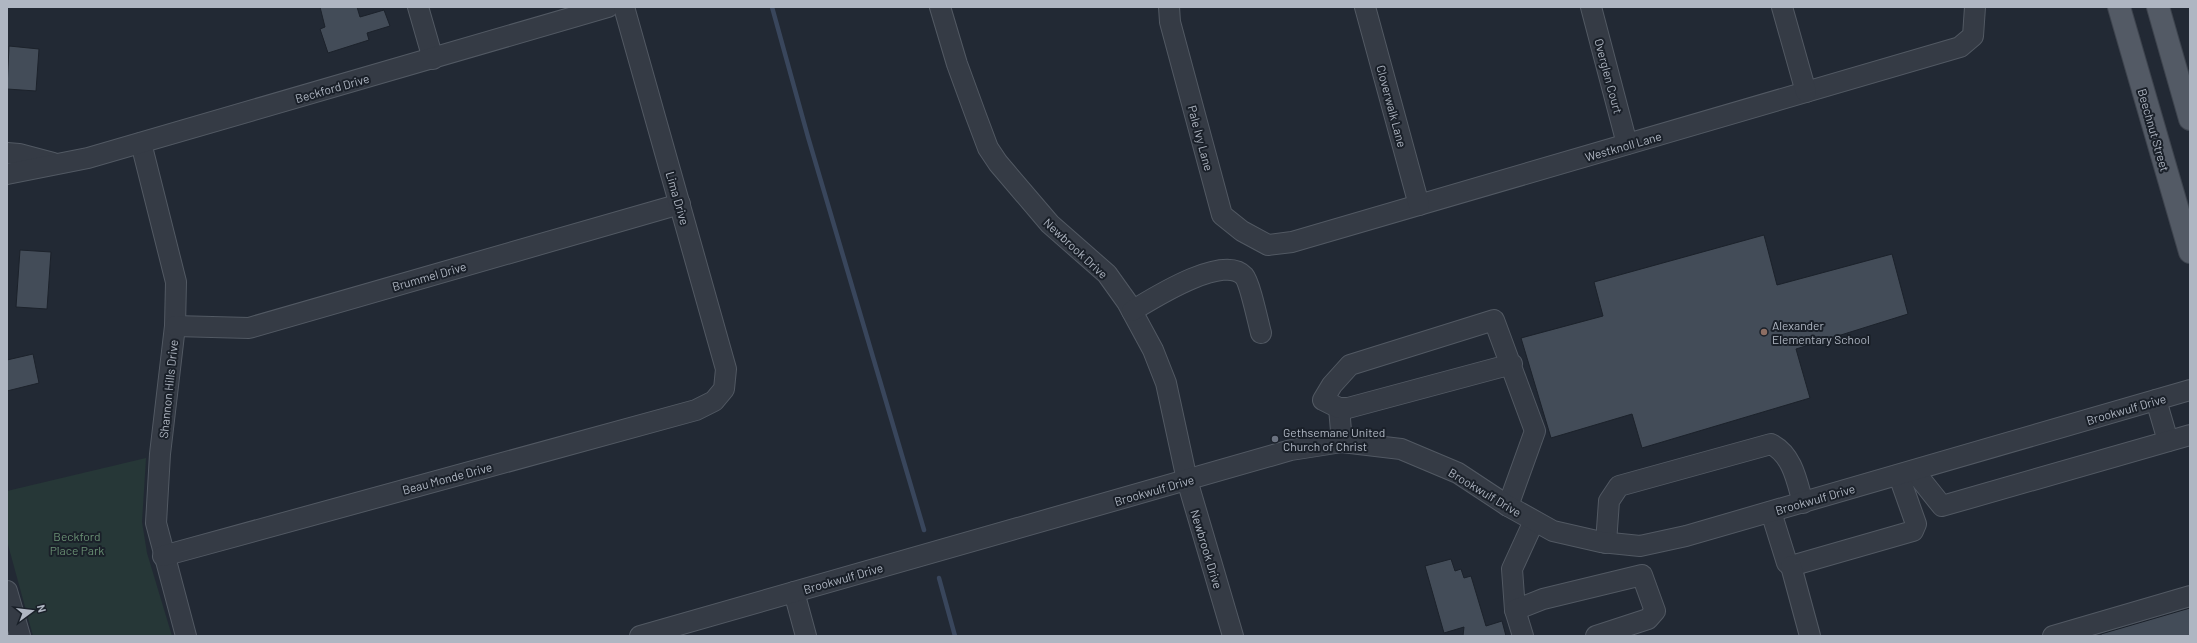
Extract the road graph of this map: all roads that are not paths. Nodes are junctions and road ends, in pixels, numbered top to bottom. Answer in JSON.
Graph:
{"nodes":[{"id":1,"x":418,"y":7,"type":"edge"},
{"id":2,"x":608,"y":7,"type":"edge"},
{"id":3,"x":624,"y":7,"type":"edge"},
{"id":4,"x":940,"y":7,"type":"edge"},
{"id":5,"x":1169,"y":7,"type":"edge"},
{"id":6,"x":1365,"y":7,"type":"edge"},
{"id":7,"x":1591,"y":7,"type":"edge"},
{"id":8,"x":1782,"y":7,"type":"edge"},
{"id":9,"x":1975,"y":7,"type":"edge"},
{"id":10,"x":2119,"y":7,"type":"edge"},
{"id":11,"x":2158,"y":7,"type":"edge"},
{"id":12,"x":433,"y":59,"type":"junction"},
{"id":13,"x":1806,"y":92,"type":"junction"},
{"id":14,"x":2190,"y":119,"type":"edge"},
{"id":15,"x":141,"y":143,"type":"junction"},
{"id":16,"x":1627,"y":144,"type":"junction"},
{"id":17,"x":7,"y":153,"type":"edge"},
{"id":18,"x":54,"y":163,"type":"junction"},
{"id":19,"x":7,"y":174,"type":"edge"},
{"id":20,"x":680,"y":204,"type":"junction"},
{"id":21,"x":1419,"y":205,"type":"junction"},
{"id":22,"x":1268,"y":245,"type":"joint"},
{"id":23,"x":2190,"y":252,"type":"edge"},
{"id":24,"x":1132,"y":311,"type":"junction"},
{"id":25,"x":175,"y":326,"type":"junction"},
{"id":26,"x":1261,"y":332,"type":"dead end"},
{"id":27,"x":1512,"y":364,"type":"junction"},
{"id":28,"x":724,"y":389,"type":"joint"},
{"id":29,"x":2190,"y":390,"type":"edge"},
{"id":30,"x":2156,"y":400,"type":"junction"},
{"id":31,"x":1339,"y":408,"type":"junction"},
{"id":32,"x":2190,"y":435,"type":"edge"},
{"id":33,"x":2168,"y":441,"type":"junction"},
{"id":34,"x":1342,"y":442,"type":"junction"},
{"id":35,"x":1906,"y":473,"type":"junction"},
{"id":36,"x":1187,"y":480,"type":"junction"},
{"id":37,"x":1803,"y":503,"type":"junction"},
{"id":38,"x":1508,"y":506,"type":"junction"},
{"id":39,"x":1771,"y":512,"type":"junction"},
{"id":40,"x":1534,"y":521,"type":"junction"},
{"id":41,"x":1606,"y":543,"type":"junction"},
{"id":42,"x":1640,"y":546,"type":"junction"},
{"id":43,"x":164,"y":556,"type":"junction"},
{"id":44,"x":1791,"y":566,"type":"junction"},
{"id":45,"x":1642,"y":575,"type":"junction"},
{"id":46,"x":7,"y":591,"type":"edge"},
{"id":47,"x":794,"y":592,"type":"junction"},
{"id":48,"x":2190,"y":596,"type":"edge"},
{"id":49,"x":1515,"y":610,"type":"junction"},
{"id":50,"x":20,"y":636,"type":"edge"},
{"id":51,"x":186,"y":636,"type":"edge"},
{"id":52,"x":640,"y":636,"type":"edge"},
{"id":53,"x":806,"y":636,"type":"edge"},
{"id":54,"x":1233,"y":636,"type":"edge"},
{"id":55,"x":1523,"y":636,"type":"edge"},
{"id":56,"x":1596,"y":636,"type":"edge"},
{"id":57,"x":1810,"y":636,"type":"edge"},
{"id":58,"x":2053,"y":636,"type":"edge"}],
"edges":[{"from":1,"to":12,"type":"street"},
{"from":2,"to":12,"type":"street","name":"Beckford Drive"},
{"from":3,"to":20,"type":"street","name":"Lima Drive"},
{"from":4,"to":24,"type":"street","name":"Newbrook Drive"},
{"from":5,"to":22,"type":"street","name":"Pale Ivy Lane"},
{"from":6,"to":21,"type":"street","name":"Cloverwalk Lane"},
{"from":7,"to":16,"type":"street","name":"Overglen Court"},
{"from":8,"to":13,"type":"street"},
{"from":9,"to":13,"type":"street","name":"Westknoll Lane"},
{"from":10,"to":23,"type":"main road","name":"Beechnut Street"},
{"from":11,"to":14,"type":"main road"},
{"from":12,"to":15,"type":"street","name":"Beckford Drive"},
{"from":13,"to":16,"type":"street","name":"Westknoll Lane"},
{"from":15,"to":18,"type":"street","name":"Beckford Drive"},
{"from":15,"to":25,"type":"street","name":"Shannon Hills Drive"},
{"from":16,"to":21,"type":"street","name":"Westknoll Lane"},
{"from":17,"to":18,"type":"street","name":"Beckford Drive"},
{"from":18,"to":19,"type":"street","name":"Beckford Drive"},
{"from":20,"to":25,"type":"street","name":"Brummel Drive"},
{"from":20,"to":28,"type":"street","name":"Lima Drive"},
{"from":21,"to":22,"type":"street","name":"Westknoll Lane"},
{"from":24,"to":26,"type":"street"},
{"from":24,"to":36,"type":"street","name":"Newbrook Drive"},
{"from":25,"to":43,"type":"street","name":"Shannon Hills Drive"},
{"from":27,"to":31,"type":"street"},
{"from":27,"to":31,"type":"street"},
{"from":27,"to":38,"type":"street"},
{"from":28,"to":43,"type":"street","name":"Beau Monde Drive"},
{"from":29,"to":30,"type":"street","name":"Brookwulf Drive"},
{"from":30,"to":33,"type":"street"},
{"from":30,"to":35,"type":"street","name":"Brookwulf Drive"},
{"from":31,"to":34,"type":"street"},
{"from":32,"to":33,"type":"street"},
{"from":33,"to":35,"type":"street"},
{"from":34,"to":36,"type":"street","name":"Brookwulf Drive"},
{"from":34,"to":38,"type":"street","name":"Brookwulf Drive"},
{"from":35,"to":37,"type":"street","name":"Brookwulf Drive"},
{"from":35,"to":44,"type":"street"},
{"from":36,"to":47,"type":"street","name":"Brookwulf Drive"},
{"from":36,"to":54,"type":"street","name":"Newbrook Drive"},
{"from":37,"to":39,"type":"street","name":"Brookwulf Drive"},
{"from":37,"to":41,"type":"street"},
{"from":38,"to":40,"type":"street","name":"Brookwulf Drive"},
{"from":39,"to":42,"type":"street","name":"Brookwulf Drive"},
{"from":39,"to":44,"type":"street"},
{"from":40,"to":41,"type":"street","name":"Brookwulf Drive"},
{"from":40,"to":49,"type":"street"},
{"from":41,"to":42,"type":"street","name":"Brookwulf Drive"},
{"from":42,"to":45,"type":"street"},
{"from":43,"to":51,"type":"street","name":"Shannon Hills Drive"},
{"from":44,"to":57,"type":"street"},
{"from":45,"to":49,"type":"street"},
{"from":45,"to":56,"type":"street"},
{"from":46,"to":50,"type":"street"},
{"from":47,"to":52,"type":"street","name":"Brookwulf Drive"},
{"from":47,"to":53,"type":"street"},
{"from":48,"to":58,"type":"street"},
{"from":49,"to":55,"type":"street"}]}
